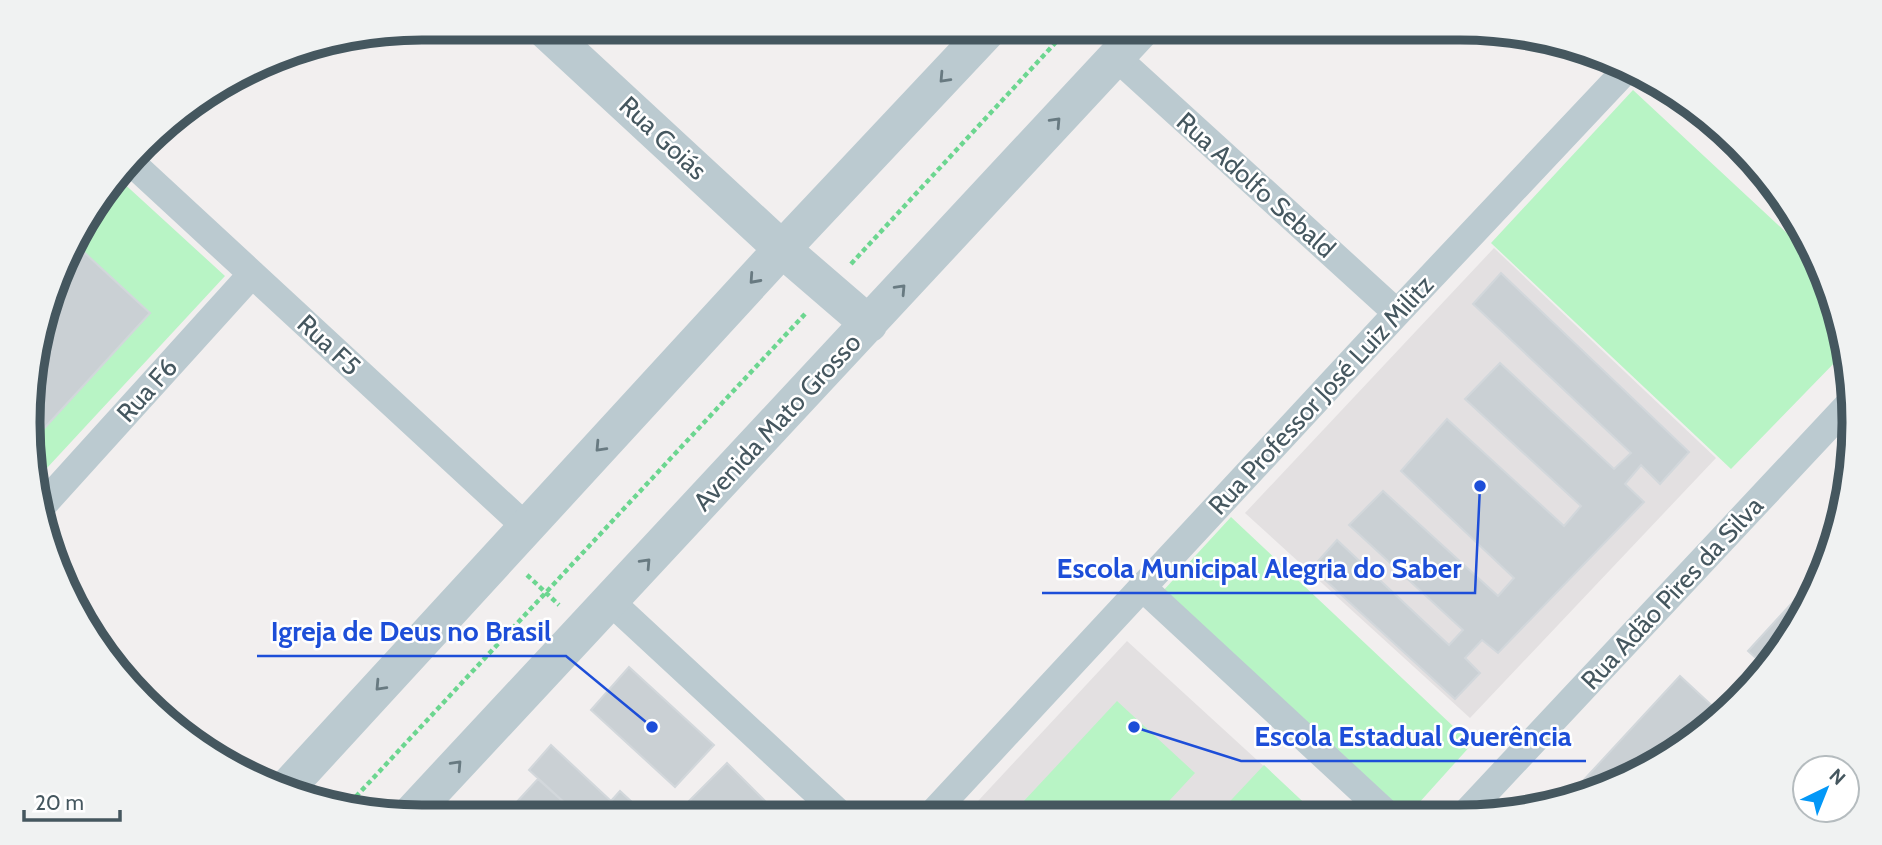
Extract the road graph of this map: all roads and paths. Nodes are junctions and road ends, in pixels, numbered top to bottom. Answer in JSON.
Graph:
{"nodes":[{"id":1,"x":556,"y":40,"type":"edge"},
{"id":2,"x":979,"y":40,"type":"edge"},
{"id":3,"x":1058,"y":40,"type":"edge"},
{"id":4,"x":1132,"y":40,"type":"edge"},
{"id":5,"x":1116,"y":57,"type":"junction"},
{"id":6,"x":1620,"y":76,"type":"edge"},
{"id":7,"x":137,"y":168,"type":"edge"},
{"id":8,"x":782,"y":249,"type":"junction"},
{"id":9,"x":252,"y":274,"type":"junction"},
{"id":10,"x":828,"y":289,"type":"junction"},
{"id":11,"x":1397,"y":313,"type":"junction"},
{"id":12,"x":869,"y":324,"type":"junction"},
{"id":13,"x":1842,"y":412,"type":"edge"},
{"id":14,"x":48,"y":499,"type":"edge"},
{"id":15,"x":515,"y":540,"type":"junction"},
{"id":16,"x":1142,"y":587,"type":"junction"},
{"id":17,"x":546,"y":592,"type":"junction"},
{"id":18,"x":610,"y":601,"type":"junction"},
{"id":19,"x":585,"y":628,"type":"junction"},
{"id":20,"x":293,"y":782,"type":"edge"},
{"id":21,"x":354,"y":798,"type":"edge"},
{"id":22,"x":1474,"y":804,"type":"edge"},
{"id":23,"x":419,"y":805,"type":"edge"},
{"id":24,"x":830,"y":805,"type":"edge"},
{"id":25,"x":940,"y":805,"type":"edge"},
{"id":26,"x":1377,"y":805,"type":"edge"}],
"edges":[{"from":1,"to":8,"type":"street","name":"Rua Goiás"},
{"from":2,"to":8,"type":"street","one_way":true},
{"from":3,"to":10,"type":"path"},
{"from":4,"to":5,"type":"street","name":"Avenida Mato Grosso"},
{"from":5,"to":11,"type":"street","name":"Rua Adolfo Sebald"},
{"from":12,"to":5,"type":"street","name":"Avenida Mato Grosso","one_way":true},
{"from":6,"to":11,"type":"street","name":"Rua Professor José Luiz Militz"},
{"from":7,"to":9,"type":"street","name":"Rua F5"},
{"from":8,"to":10,"type":"street","name":"Rua Goiás"},
{"from":8,"to":15,"type":"street","one_way":true},
{"from":9,"to":14,"type":"street","name":"Rua F6"},
{"from":9,"to":15,"type":"street","name":"Rua F5"},
{"from":10,"to":12,"type":"street","name":"Rua Goiás"},
{"from":10,"to":17,"type":"path"},
{"from":11,"to":16,"type":"street","name":"Rua Professor José Luiz Militz"},
{"from":18,"to":12,"type":"street","name":"Avenida Mato Grosso","one_way":true},
{"from":13,"to":22,"type":"street","name":"Rua Adão Pires da Silva"},
{"from":15,"to":17,"type":"path"},
{"from":15,"to":20,"type":"street","one_way":true},
{"from":16,"to":25,"type":"street","name":"Rua Professor José Luiz Militz"},
{"from":16,"to":26,"type":"street"},
{"from":17,"to":19,"type":"path"},
{"from":17,"to":21,"type":"path"},
{"from":18,"to":19,"type":"street","name":"Avenida Mato Grosso"},
{"from":18,"to":24,"type":"street"},
{"from":23,"to":19,"type":"street","name":"Avenida Mato Grosso","one_way":true}]}
